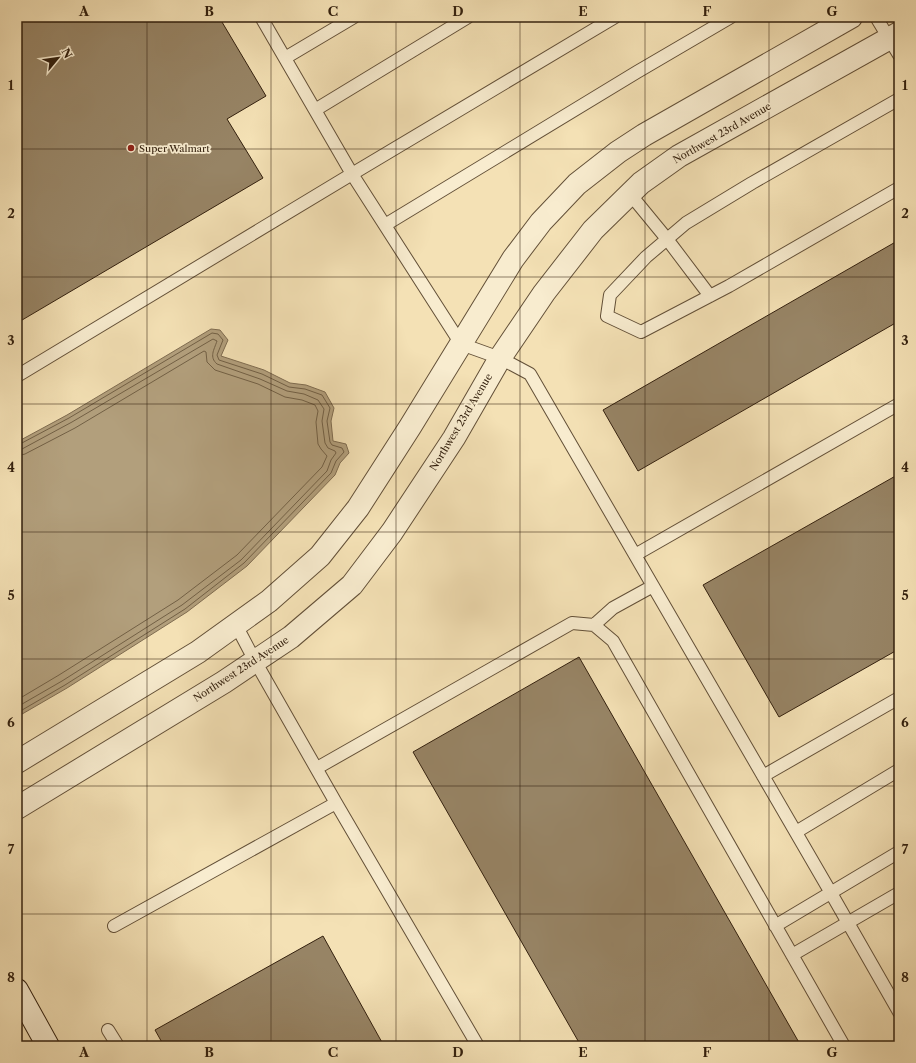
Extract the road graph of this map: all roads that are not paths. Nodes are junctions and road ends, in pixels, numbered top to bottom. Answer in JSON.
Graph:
{"nodes":[{"id":1,"x":261,"y":17,"type":"edge"},
{"id":2,"x":354,"y":17,"type":"edge"},
{"id":3,"x":468,"y":17,"type":"edge"},
{"id":4,"x":615,"y":17,"type":"edge"},
{"id":5,"x":731,"y":17,"type":"edge"},
{"id":6,"x":852,"y":17,"type":"edge"},
{"id":7,"x":876,"y":17,"type":"edge"},
{"id":8,"x":896,"y":42,"type":"edge"},
{"id":9,"x":285,"y":58,"type":"junction"},
{"id":10,"x":899,"y":99,"type":"edge"},
{"id":11,"x":315,"y":110,"type":"junction"},
{"id":12,"x":352,"y":174,"type":"junction"},
{"id":13,"x":899,"y":188,"type":"edge"},
{"id":14,"x":630,"y":194,"type":"junction"},
{"id":15,"x":385,"y":225,"type":"junction"},
{"id":16,"x":667,"y":239,"type":"junction"},
{"id":17,"x":710,"y":296,"type":"junction"},
{"id":18,"x":461,"y":344,"type":"junction"},
{"id":19,"x":500,"y":358,"type":"junction"},
{"id":20,"x":17,"y":376,"type":"edge"},
{"id":21,"x":899,"y":404,"type":"edge"},
{"id":22,"x":635,"y":555,"type":"junction"},
{"id":23,"x":653,"y":586,"type":"junction"},
{"id":24,"x":236,"y":625,"type":"junction"},
{"id":25,"x":594,"y":625,"type":"junction"},
{"id":26,"x":255,"y":661,"type":"junction"},
{"id":27,"x":899,"y":698,"type":"edge"},
{"id":28,"x":17,"y":762,"type":"edge"},
{"id":29,"x":317,"y":768,"type":"junction"},
{"id":30,"x":899,"y":770,"type":"edge"},
{"id":31,"x":764,"y":776,"type":"junction"},
{"id":32,"x":336,"y":803,"type":"junction"},
{"id":33,"x":17,"y":808,"type":"edge"},
{"id":34,"x":796,"y":832,"type":"junction"},
{"id":35,"x":899,"y":852,"type":"edge"},
{"id":36,"x":831,"y":893,"type":"junction"},
{"id":37,"x":899,"y":893,"type":"edge"},
{"id":38,"x":848,"y":923,"type":"junction"},
{"id":39,"x":114,"y":926,"type":"dead end"},
{"id":40,"x":775,"y":926,"type":"junction"},
{"id":41,"x":792,"y":955,"type":"junction"},
{"id":42,"x":17,"y":990,"type":"edge"},
{"id":43,"x":899,"y":1012,"type":"edge"},
{"id":44,"x":108,"y":1030,"type":"dead end"},
{"id":45,"x":48,"y":1046,"type":"edge"},
{"id":46,"x":118,"y":1046,"type":"edge"},
{"id":47,"x":478,"y":1046,"type":"edge"},
{"id":48,"x":844,"y":1046,"type":"edge"}],
"edges":[{"from":1,"to":9,"type":"lane"},
{"from":2,"to":9,"type":"lane"},
{"from":3,"to":11,"type":"lane"},
{"from":4,"to":12,"type":"lane"},
{"from":5,"to":15,"type":"lane"},
{"from":6,"to":18,"type":"street"},
{"from":7,"to":8,"type":"lane"},
{"from":8,"to":14,"type":"street","name":"Northwest 23rd Avenue"},
{"from":9,"to":11,"type":"lane"},
{"from":10,"to":16,"type":"lane"},
{"from":11,"to":12,"type":"lane"},
{"from":12,"to":15,"type":"lane"},
{"from":12,"to":20,"type":"lane"},
{"from":13,"to":17,"type":"lane"},
{"from":14,"to":16,"type":"lane"},
{"from":14,"to":19,"type":"street","name":"Northwest 23rd Avenue"},
{"from":15,"to":18,"type":"lane"},
{"from":16,"to":17,"type":"lane"},
{"from":16,"to":17,"type":"lane"},
{"from":18,"to":19,"type":"lane"},
{"from":18,"to":24,"type":"street"},
{"from":19,"to":22,"type":"lane"},
{"from":19,"to":26,"type":"street","name":"Northwest 23rd Avenue"},
{"from":21,"to":22,"type":"lane"},
{"from":22,"to":23,"type":"lane"},
{"from":23,"to":25,"type":"lane"},
{"from":23,"to":31,"type":"lane"},
{"from":24,"to":26,"type":"lane"},
{"from":24,"to":28,"type":"street"},
{"from":25,"to":29,"type":"lane"},
{"from":25,"to":40,"type":"lane"},
{"from":26,"to":29,"type":"lane"},
{"from":26,"to":33,"type":"street","name":"Northwest 23rd Avenue"},
{"from":27,"to":31,"type":"lane"},
{"from":29,"to":32,"type":"lane"},
{"from":30,"to":34,"type":"lane"},
{"from":31,"to":34,"type":"lane"},
{"from":32,"to":39,"type":"lane"},
{"from":32,"to":47,"type":"lane"},
{"from":34,"to":36,"type":"lane"},
{"from":35,"to":36,"type":"lane"},
{"from":36,"to":38,"type":"lane"},
{"from":36,"to":40,"type":"lane"},
{"from":37,"to":38,"type":"lane"},
{"from":38,"to":41,"type":"lane"},
{"from":38,"to":43,"type":"lane"},
{"from":40,"to":41,"type":"lane"},
{"from":41,"to":48,"type":"lane"},
{"from":42,"to":45,"type":"street"},
{"from":44,"to":46,"type":"lane"}]}
